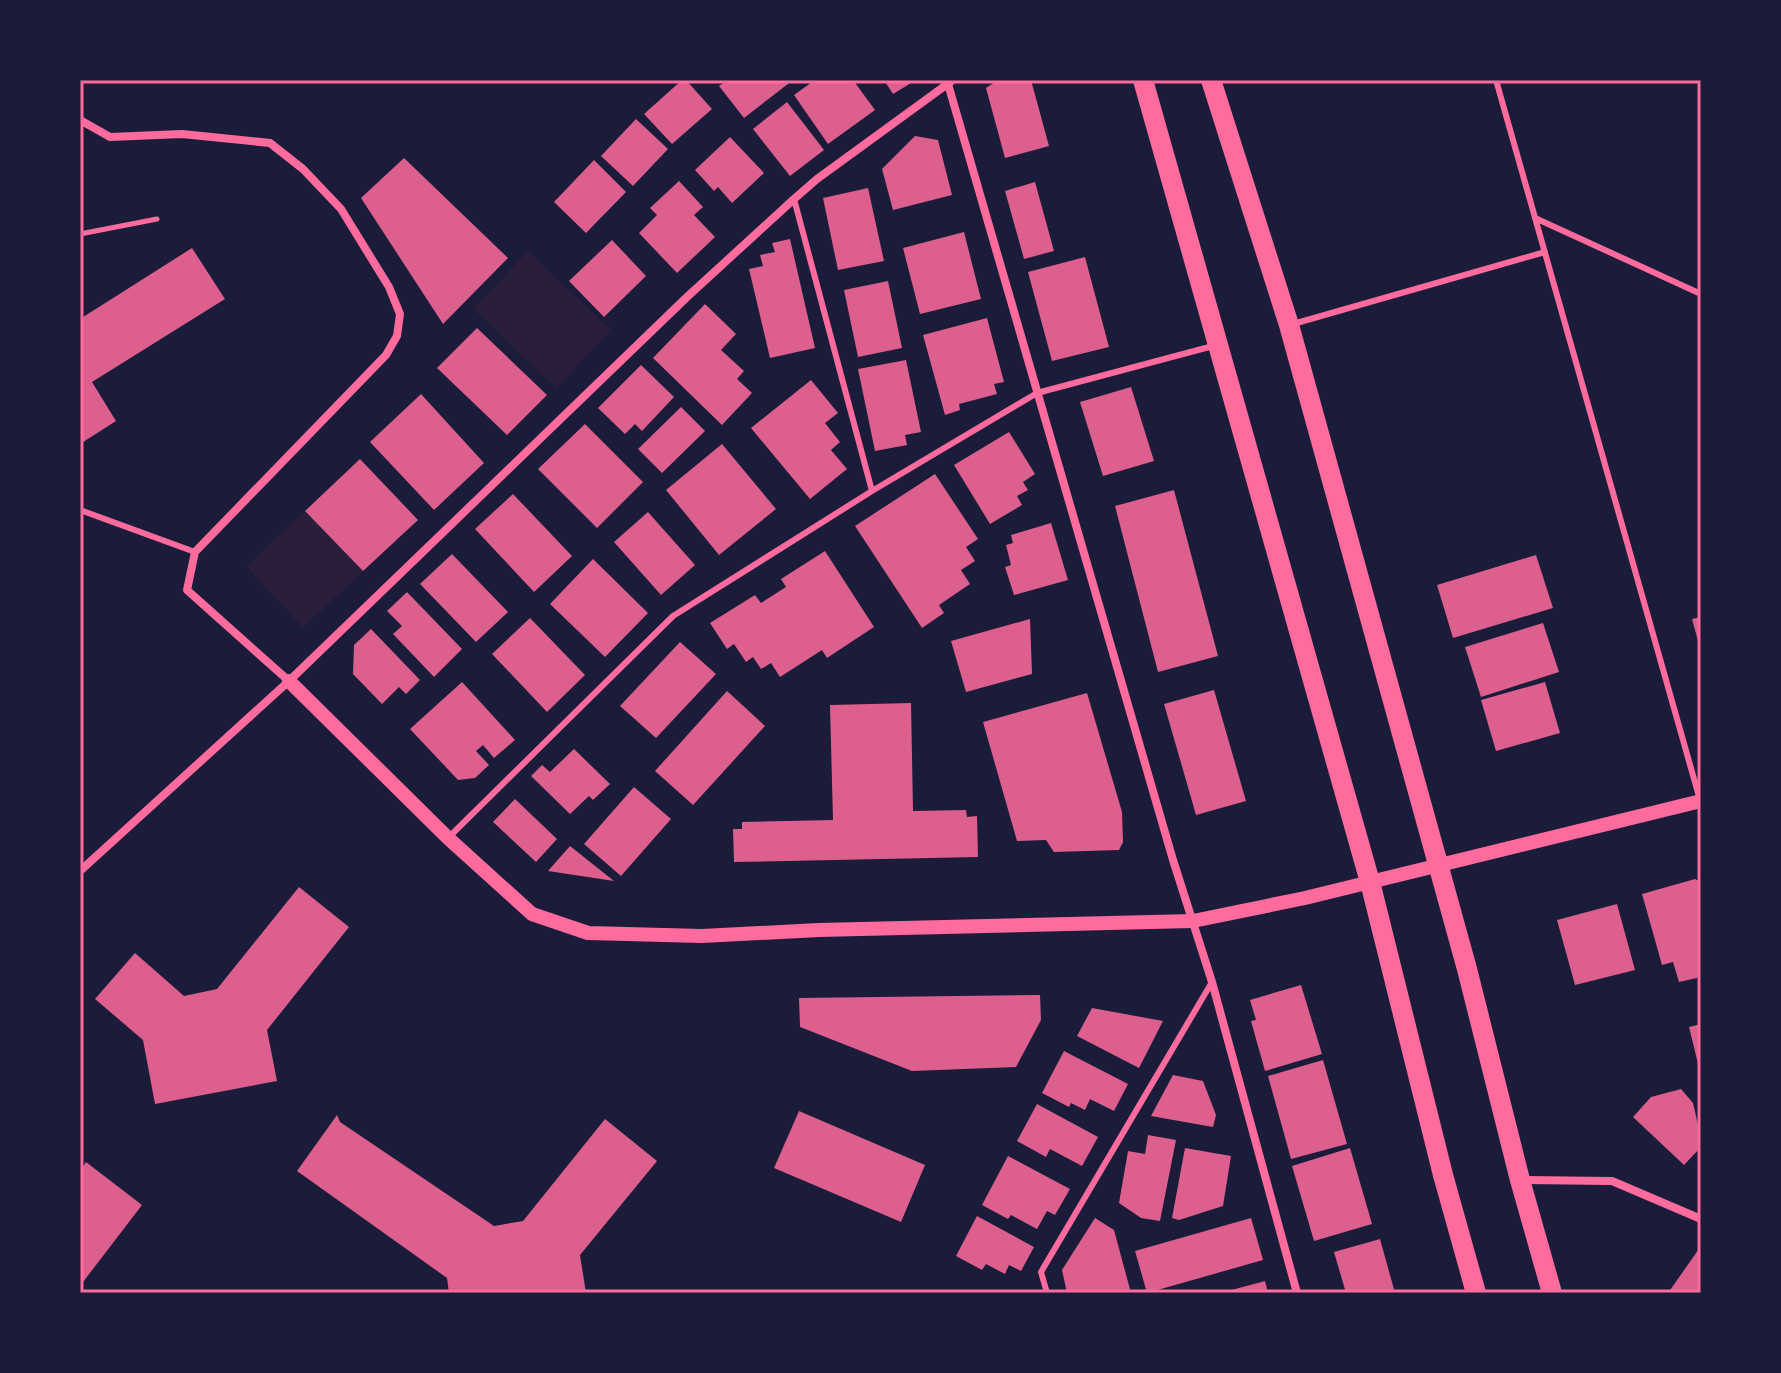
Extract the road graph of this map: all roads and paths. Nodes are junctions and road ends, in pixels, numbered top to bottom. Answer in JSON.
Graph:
{"nodes":[{"id":1,"x":1143,"y":80,"type":"edge"},
{"id":2,"x":1211,"y":80,"type":"edge"},
{"id":3,"x":1496,"y":80,"type":"edge"},
{"id":4,"x":951,"y":82,"type":"edge"},
{"id":5,"x":80,"y":120,"type":"edge"},
{"id":6,"x":794,"y":199,"type":"junction"},
{"id":7,"x":1535,"y":218,"type":"junction"},
{"id":8,"x":157,"y":219,"type":"dead end"},
{"id":9,"x":80,"y":234,"type":"edge"},
{"id":10,"x":1545,"y":252,"type":"junction"},
{"id":11,"x":1701,"y":294,"type":"edge"},
{"id":12,"x":1289,"y":325,"type":"junction"},
{"id":13,"x":1216,"y":345,"type":"junction"},
{"id":14,"x":1037,"y":393,"type":"junction"},
{"id":15,"x":872,"y":491,"type":"junction"},
{"id":16,"x":80,"y":510,"type":"edge"},
{"id":17,"x":195,"y":552,"type":"junction"},
{"id":18,"x":289,"y":681,"type":"junction"},
{"id":19,"x":1701,"y":802,"type":"edge"},
{"id":20,"x":448,"y":838,"type":"junction"},
{"id":21,"x":1438,"y":866,"type":"junction"},
{"id":22,"x":80,"y":871,"type":"edge"},
{"id":23,"x":1370,"y":882,"type":"junction"},
{"id":24,"x":1193,"y":921,"type":"junction"},
{"id":25,"x":1212,"y":982,"type":"junction"},
{"id":26,"x":1520,"y":1180,"type":"junction"},
{"id":27,"x":1701,"y":1219,"type":"edge"},
{"id":28,"x":1047,"y":1293,"type":"edge"},
{"id":29,"x":1297,"y":1293,"type":"edge"},
{"id":30,"x":1476,"y":1293,"type":"edge"},
{"id":31,"x":1552,"y":1293,"type":"edge"}],
"edges":[{"from":1,"to":13,"type":"main road"},
{"from":2,"to":12,"type":"main road"},
{"from":3,"to":7,"type":"lane"},
{"from":4,"to":6,"type":"street"},
{"from":4,"to":14,"type":"street"},
{"from":5,"to":17,"type":"street"},
{"from":6,"to":15,"type":"lane"},
{"from":6,"to":18,"type":"street"},
{"from":7,"to":10,"type":"lane"},
{"from":7,"to":11,"type":"lane"},
{"from":8,"to":9,"type":"path"},
{"from":10,"to":12,"type":"lane"},
{"from":10,"to":19,"type":"lane"},
{"from":12,"to":21,"type":"main road"},
{"from":13,"to":14,"type":"lane"},
{"from":13,"to":23,"type":"main road"},
{"from":14,"to":15,"type":"lane"},
{"from":14,"to":24,"type":"street"},
{"from":15,"to":20,"type":"lane"},
{"from":16,"to":17,"type":"lane"},
{"from":17,"to":18,"type":"street"},
{"from":18,"to":20,"type":"street"},
{"from":18,"to":22,"type":"street"},
{"from":19,"to":21,"type":"street"},
{"from":20,"to":24,"type":"street"},
{"from":21,"to":23,"type":"street"},
{"from":21,"to":26,"type":"main road"},
{"from":23,"to":24,"type":"street"},
{"from":23,"to":30,"type":"main road"},
{"from":24,"to":25,"type":"street"},
{"from":25,"to":28,"type":"lane"},
{"from":25,"to":29,"type":"street"},
{"from":26,"to":27,"type":"street"},
{"from":26,"to":31,"type":"main road"}]}
